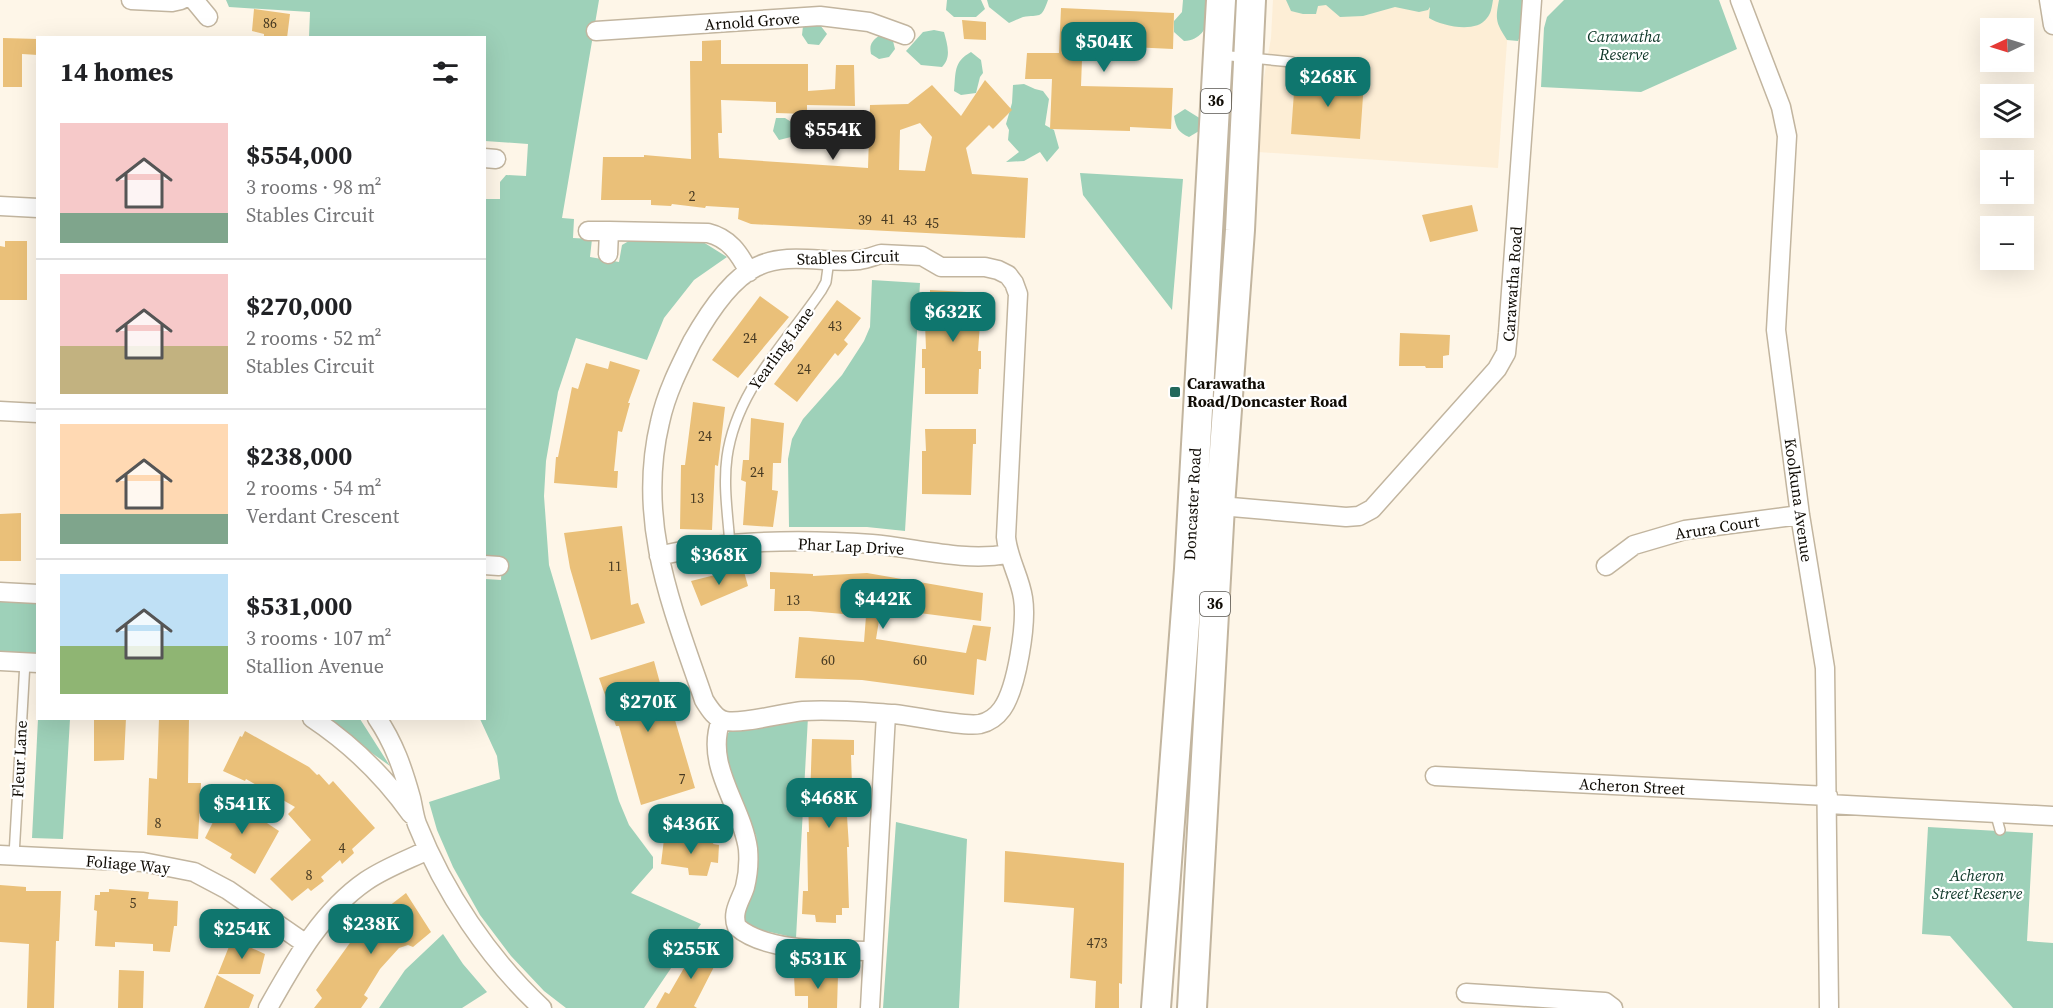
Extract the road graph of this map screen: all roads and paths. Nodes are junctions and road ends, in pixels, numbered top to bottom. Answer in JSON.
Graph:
{"nodes":[{"id":1,"x":131,"y":0,"type":"edge"},
{"id":2,"x":181,"y":0,"type":"edge"},
{"id":3,"x":194,"y":0,"type":"edge"},
{"id":4,"x":1221,"y":0,"type":"edge"},
{"id":5,"x":1251,"y":0,"type":"edge"},
{"id":6,"x":1532,"y":0,"type":"edge"},
{"id":7,"x":1740,"y":0,"type":"edge"},
{"id":8,"x":2049,"y":0,"type":"edge"},
{"id":9,"x":820,"y":8,"type":"edge"},
{"id":10,"x":207,"y":17,"type":"dead end"},
{"id":11,"x":2053,"y":22,"type":"edge"},
{"id":12,"x":596,"y":31,"type":"dead end"},
{"id":13,"x":905,"y":35,"type":"dead end"},
{"id":14,"x":1218,"y":55,"type":"junction"},
{"id":15,"x":1248,"y":57,"type":"junction"},
{"id":16,"x":1292,"y":62,"type":"dead end"},
{"id":17,"x":0,"y":206,"type":"edge"},
{"id":18,"x":36,"y":208,"type":"edge"},
{"id":19,"x":588,"y":231,"type":"dead end"},
{"id":20,"x":609,"y":231,"type":"junction"},
{"id":21,"x":608,"y":254,"type":"dead end"},
{"id":22,"x":829,"y":260,"type":"junction"},
{"id":23,"x":749,"y":272,"type":"junction"},
{"id":24,"x":0,"y":411,"type":"edge"},
{"id":25,"x":36,"y":413,"type":"edge"},
{"id":26,"x":1192,"y":504,"type":"junction"},
{"id":27,"x":1220,"y":506,"type":"junction"},
{"id":28,"x":1800,"y":515,"type":"junction"},
{"id":29,"x":730,"y":545,"type":"junction"},
{"id":30,"x":1008,"y":554,"type":"junction"},
{"id":31,"x":658,"y":556,"type":"junction"},
{"id":32,"x":1606,"y":566,"type":"dead end"},
{"id":33,"x":0,"y":592,"type":"edge"},
{"id":34,"x":36,"y":594,"type":"edge"},
{"id":35,"x":0,"y":661,"type":"edge"},
{"id":36,"x":31,"y":663,"type":"edge"},
{"id":37,"x":886,"y":714,"type":"junction"},
{"id":38,"x":315,"y":720,"type":"edge"},
{"id":39,"x":378,"y":720,"type":"edge"},
{"id":40,"x":721,"y":720,"type":"junction"},
{"id":41,"x":1435,"y":776,"type":"dead end"},
{"id":42,"x":1828,"y":800,"type":"junction"},
{"id":43,"x":2053,"y":816,"type":"edge"},
{"id":44,"x":416,"y":820,"type":"junction"},
{"id":45,"x":428,"y":850,"type":"junction"},
{"id":46,"x":7,"y":855,"type":"edge"},
{"id":47,"x":306,"y":944,"type":"junction"},
{"id":48,"x":872,"y":951,"type":"junction"},
{"id":49,"x":1466,"y":993,"type":"dead end"},
{"id":50,"x":267,"y":1008,"type":"edge"},
{"id":51,"x":542,"y":1008,"type":"edge"},
{"id":52,"x":870,"y":1008,"type":"edge"},
{"id":53,"x":1156,"y":1008,"type":"edge"},
{"id":54,"x":1192,"y":1008,"type":"edge"},
{"id":55,"x":1613,"y":1008,"type":"edge"},
{"id":56,"x":1829,"y":1008,"type":"edge"}],
"edges":[{"from":1,"to":2,"type":"street"},
{"from":3,"to":10,"type":"street"},
{"from":4,"to":14,"type":"main road","name":"Doncaster Road","number":"36"},
{"from":5,"to":15,"type":"main road","name":"Doncaster Road","number":"36"},
{"from":6,"to":27,"type":"street","name":"Carawatha Road"},
{"from":7,"to":28,"type":"street","name":"Koolkuna Avenue"},
{"from":8,"to":11,"type":"street"},
{"from":9,"to":12,"type":"street","name":"Arnold Grove"},
{"from":9,"to":13,"type":"street","name":"Arnold Grove"},
{"from":14,"to":15,"type":"lane"},
{"from":14,"to":26,"type":"main road","name":"Doncaster Road","number":"36"},
{"from":15,"to":16,"type":"lane"},
{"from":15,"to":27,"type":"main road","name":"Doncaster Road","number":"36"},
{"from":17,"to":18,"type":"street"},
{"from":19,"to":20,"type":"street"},
{"from":20,"to":21,"type":"street"},
{"from":20,"to":23,"type":"street"},
{"from":22,"to":23,"type":"street","name":"Stables Circuit"},
{"from":22,"to":29,"type":"lane","name":"Yearling Lane"},
{"from":22,"to":30,"type":"street","name":"Stables Circuit"},
{"from":23,"to":31,"type":"street","name":"Stables Circuit"},
{"from":24,"to":25,"type":"street"},
{"from":26,"to":27,"type":"main road"},
{"from":26,"to":53,"type":"main road","name":"Doncaster Road","number":"36"},
{"from":27,"to":54,"type":"main road","name":"Doncaster Road","number":"36"},
{"from":28,"to":32,"type":"street","name":"Arura Court"},
{"from":28,"to":42,"type":"street","name":"Koolkuna Avenue"},
{"from":29,"to":30,"type":"street","name":"Phar Lap Drive"},
{"from":29,"to":31,"type":"street","name":"Phar Lap Drive"},
{"from":30,"to":37,"type":"street","name":"Stables Circuit"},
{"from":31,"to":40,"type":"street","name":"Stables Circuit"},
{"from":33,"to":34,"type":"street"},
{"from":35,"to":36,"type":"street"},
{"from":36,"to":46,"type":"lane","name":"Fleur Lane"},
{"from":37,"to":40,"type":"street","name":"Stables Circuit"},
{"from":37,"to":48,"type":"street"},
{"from":38,"to":44,"type":"street"},
{"from":39,"to":44,"type":"street"},
{"from":40,"to":48,"type":"street"},
{"from":41,"to":42,"type":"street","name":"Acheron Street"},
{"from":42,"to":43,"type":"street","name":"Acheron Street"},
{"from":42,"to":56,"type":"street","name":"Koolkuna Avenue"},
{"from":44,"to":45,"type":"street"},
{"from":45,"to":47,"type":"street"},
{"from":45,"to":51,"type":"street"},
{"from":46,"to":47,"type":"street","name":"Foliage Way"},
{"from":47,"to":50,"type":"street"},
{"from":48,"to":52,"type":"street"},
{"from":49,"to":55,"type":"street"}]}
